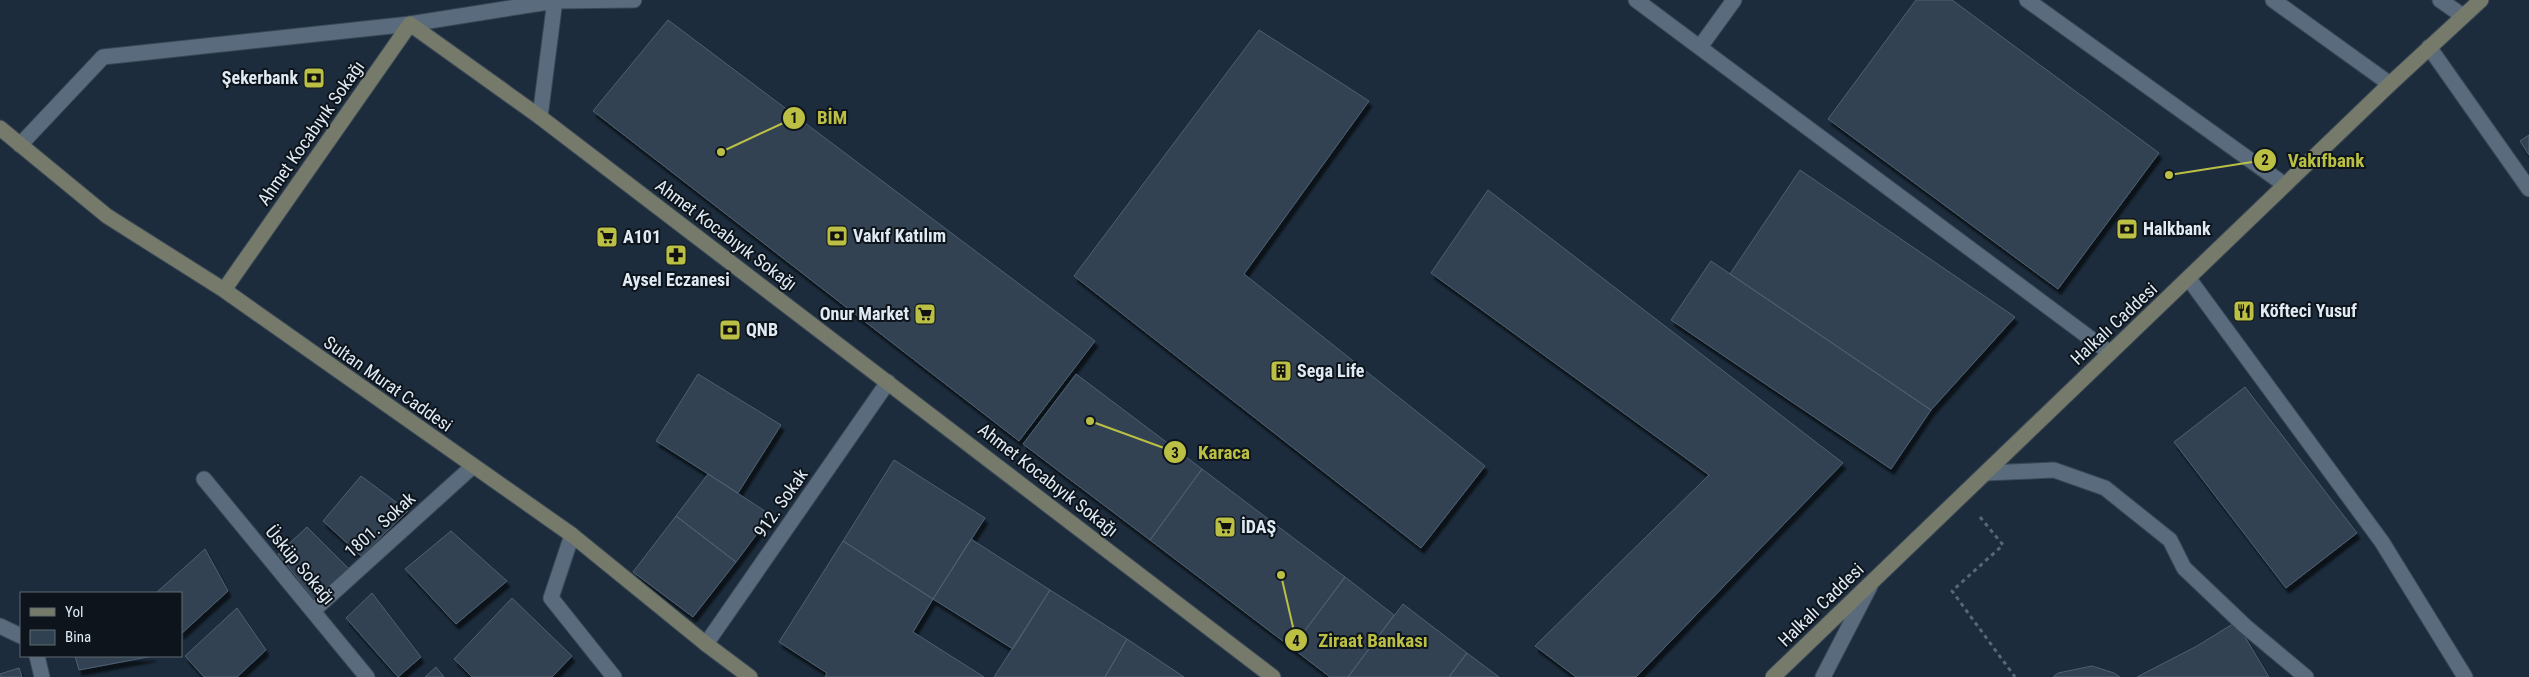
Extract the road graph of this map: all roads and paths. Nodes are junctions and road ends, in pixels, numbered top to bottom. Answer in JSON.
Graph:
{"nodes":[{"id":1,"x":555,"y":0,"type":"edge"},
{"id":2,"x":634,"y":0,"type":"edge"},
{"id":3,"x":1636,"y":0,"type":"edge"},
{"id":4,"x":1734,"y":0,"type":"edge"},
{"id":5,"x":2027,"y":0,"type":"edge"},
{"id":6,"x":2273,"y":0,"type":"edge"},
{"id":7,"x":2440,"y":0,"type":"edge"},
{"id":8,"x":2481,"y":0,"type":"edge"},
{"id":9,"x":2462,"y":16,"type":"junction"},
{"id":10,"x":410,"y":24,"type":"junction"},
{"id":11,"x":1700,"y":47,"type":"junction"},
{"id":12,"x":2429,"y":47,"type":"junction"},
{"id":13,"x":2390,"y":84,"type":"junction"},
{"id":14,"x":540,"y":117,"type":"junction"},
{"id":15,"x":0,"y":128,"type":"edge"},
{"id":16,"x":20,"y":145,"type":"junction"},
{"id":17,"x":2285,"y":185,"type":"junction"},
{"id":18,"x":2529,"y":189,"type":"edge"},
{"id":19,"x":2189,"y":279,"type":"junction"},
{"id":20,"x":224,"y":290,"type":"junction"},
{"id":21,"x":2110,"y":353,"type":"junction"},
{"id":22,"x":888,"y":382,"type":"junction"},
{"id":23,"x":472,"y":467,"type":"junction"},
{"id":24,"x":1986,"y":473,"type":"junction"},
{"id":25,"x":204,"y":479,"type":"dead end"},
{"id":26,"x":1962,"y":496,"type":"junction"},
{"id":27,"x":572,"y":536,"type":"junction"},
{"id":28,"x":1872,"y":582,"type":"junction"},
{"id":29,"x":314,"y":610,"type":"junction"},
{"id":30,"x":0,"y":626,"type":"edge"},
{"id":31,"x":20,"y":636,"type":"edge"},
{"id":32,"x":706,"y":644,"type":"junction"},
{"id":33,"x":37,"y":657,"type":"edge"},
{"id":34,"x":42,"y":677,"type":"edge"},
{"id":35,"x":367,"y":677,"type":"edge"},
{"id":36,"x":614,"y":677,"type":"edge"},
{"id":37,"x":750,"y":677,"type":"edge"},
{"id":38,"x":1273,"y":677,"type":"edge"},
{"id":39,"x":1773,"y":677,"type":"edge"},
{"id":40,"x":1823,"y":677,"type":"edge"},
{"id":41,"x":2015,"y":677,"type":"edge"},
{"id":42,"x":2306,"y":677,"type":"edge"},
{"id":43,"x":2465,"y":677,"type":"edge"}],
"edges":[{"from":1,"to":2,"type":"street"},
{"from":1,"to":10,"type":"street"},
{"from":1,"to":14,"type":"street"},
{"from":3,"to":11,"type":"street"},
{"from":4,"to":11,"type":"street"},
{"from":5,"to":17,"type":"street"},
{"from":6,"to":13,"type":"street"},
{"from":7,"to":9,"type":"street"},
{"from":8,"to":9,"type":"street","name":"Halkalı Caddesi"},
{"from":9,"to":12,"type":"street","name":"Halkalı Caddesi"},
{"from":10,"to":14,"type":"street","name":"Ahmet Kocabıyık Sokağı"},
{"from":10,"to":16,"type":"street"},
{"from":10,"to":20,"type":"street","name":"Ahmet Kocabıyık Sokağı"},
{"from":11,"to":21,"type":"street"},
{"from":12,"to":13,"type":"street","name":"Halkalı Caddesi"},
{"from":12,"to":18,"type":"street"},
{"from":13,"to":17,"type":"street","name":"Halkalı Caddesi"},
{"from":14,"to":22,"type":"street","name":"Ahmet Kocabıyık Sokağı"},
{"from":15,"to":16,"type":"street","name":"Sultan Murat Caddesi"},
{"from":16,"to":20,"type":"street","name":"Sultan Murat Caddesi"},
{"from":17,"to":19,"type":"street","name":"Halkalı Caddesi"},
{"from":19,"to":21,"type":"street","name":"Halkalı Caddesi"},
{"from":19,"to":43,"type":"street"},
{"from":20,"to":23,"type":"street","name":"Sultan Murat Caddesi"},
{"from":21,"to":24,"type":"street","name":"Halkalı Caddesi"},
{"from":22,"to":32,"type":"street","name":"912. Sokak"},
{"from":22,"to":38,"type":"street","name":"Ahmet Kocabıyık Sokağı"},
{"from":23,"to":27,"type":"street","name":"Sultan Murat Caddesi"},
{"from":23,"to":29,"type":"street","name":"1801. Sokak"},
{"from":24,"to":26,"type":"street","name":"Halkalı Caddesi"},
{"from":24,"to":42,"type":"street"},
{"from":25,"to":29,"type":"street","name":"Üsküp Sokağı"},
{"from":26,"to":28,"type":"street","name":"Halkalı Caddesi"},
{"from":26,"to":41,"type":"path"},
{"from":27,"to":32,"type":"street","name":"Sultan Murat Caddesi"},
{"from":27,"to":36,"type":"street"},
{"from":28,"to":39,"type":"street","name":"Halkalı Caddesi"},
{"from":28,"to":40,"type":"street"},
{"from":29,"to":35,"type":"street","name":"Üsküp Sokağı"},
{"from":30,"to":31,"type":"street"},
{"from":32,"to":37,"type":"street","name":"Sultan Murat Caddesi"},
{"from":33,"to":34,"type":"street"}]}
